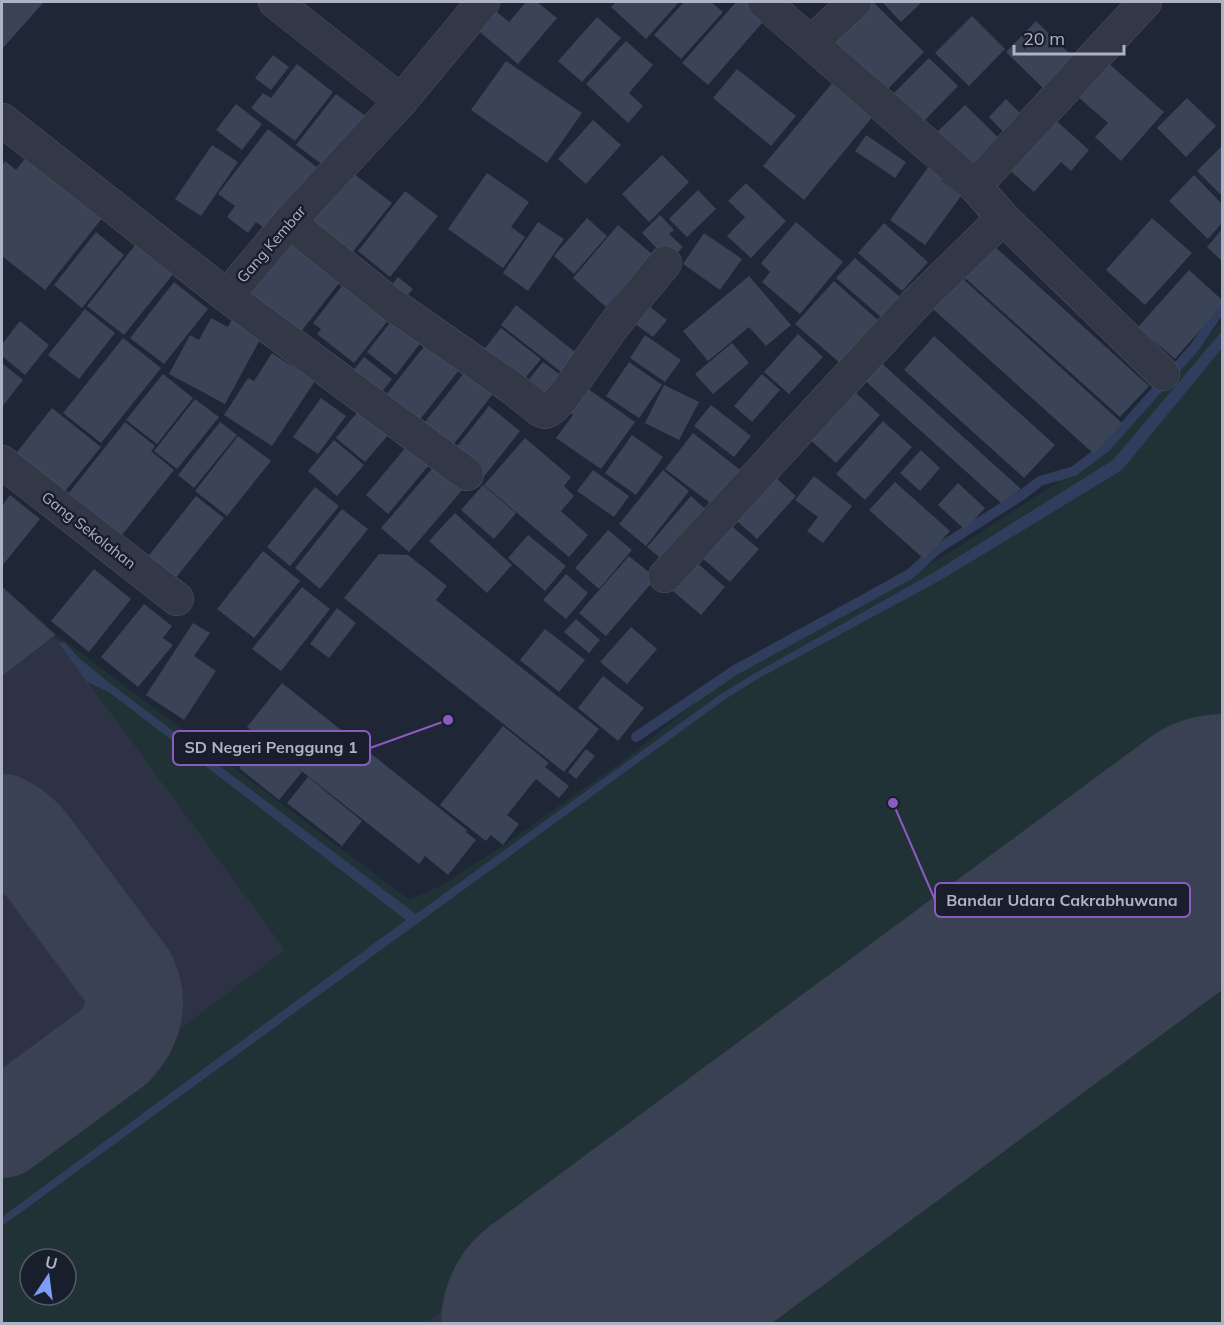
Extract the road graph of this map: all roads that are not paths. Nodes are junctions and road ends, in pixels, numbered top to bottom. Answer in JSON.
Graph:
{"nodes":[{"id":1,"x":275,"y":2,"type":"edge"},
{"id":2,"x":483,"y":2,"type":"edge"},
{"id":3,"x":764,"y":2,"type":"edge"},
{"id":4,"x":855,"y":2,"type":"edge"},
{"id":5,"x":1145,"y":2,"type":"edge"},
{"id":6,"x":812,"y":42,"type":"junction"},
{"id":7,"x":401,"y":101,"type":"junction"},
{"id":8,"x":2,"y":120,"type":"edge"},
{"id":9,"x":975,"y":186,"type":"junction"},
{"id":10,"x":1003,"y":218,"type":"junction"},
{"id":11,"x":289,"y":222,"type":"junction"},
{"id":12,"x":665,"y":263,"type":"dead end"},
{"id":13,"x":227,"y":296,"type":"junction"},
{"id":14,"x":1163,"y":374,"type":"dead end"},
{"id":15,"x":2,"y":462,"type":"edge"},
{"id":16,"x":467,"y":474,"type":"dead end"},
{"id":17,"x":665,"y":576,"type":"dead end"},
{"id":18,"x":177,"y":599,"type":"dead end"}],
"edges":[{"from":1,"to":7,"type":"street"},
{"from":2,"to":7,"type":"street","name":"Gang Kembar"},
{"from":3,"to":6,"type":"street"},
{"from":4,"to":6,"type":"street"},
{"from":5,"to":9,"type":"street"},
{"from":6,"to":9,"type":"street"},
{"from":7,"to":11,"type":"street","name":"Gang Kembar"},
{"from":8,"to":13,"type":"street","name":"Gang Kembar"},
{"from":9,"to":10,"type":"street"},
{"from":10,"to":14,"type":"street"},
{"from":10,"to":17,"type":"street"},
{"from":11,"to":12,"type":"street"},
{"from":11,"to":13,"type":"street","name":"Gang Kembar"},
{"from":13,"to":16,"type":"street"},
{"from":15,"to":18,"type":"street","name":"Gang Sekolahan"}]}
